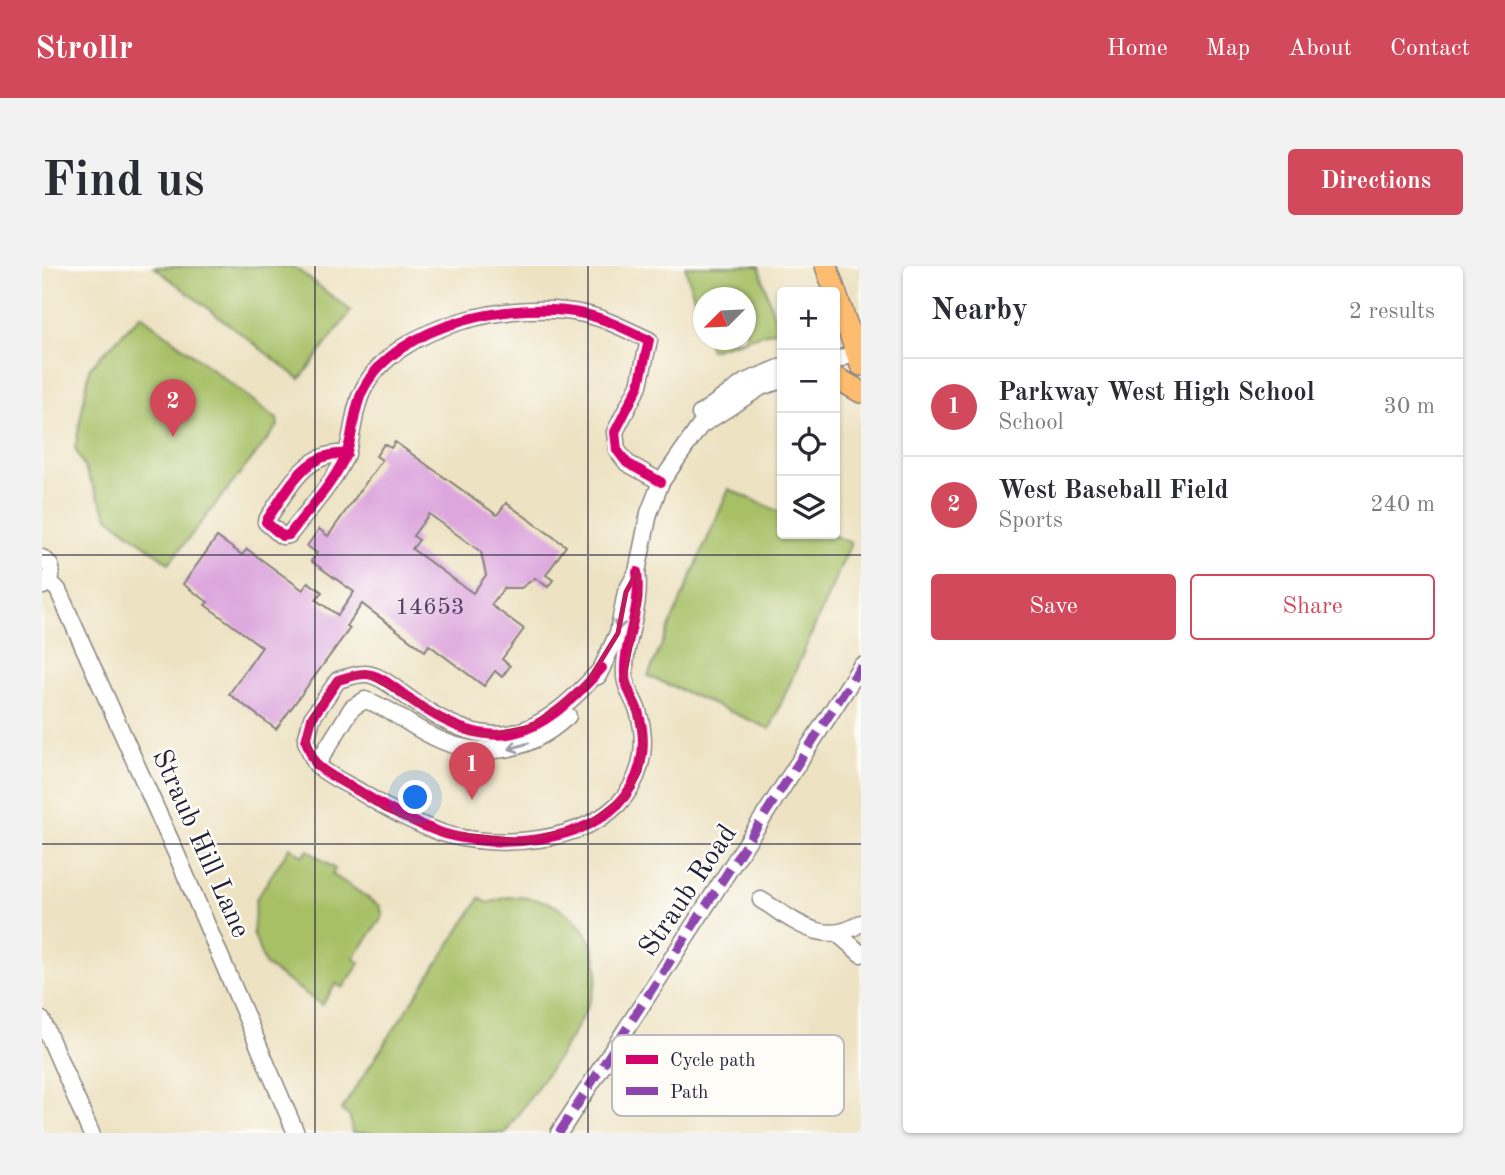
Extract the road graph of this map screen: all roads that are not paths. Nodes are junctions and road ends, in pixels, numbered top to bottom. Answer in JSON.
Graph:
{"nodes":[{"id":1,"x":828,"y":278,"type":"edge"},
{"id":2,"x":859,"y":359,"type":"edge"},
{"id":3,"x":840,"y":360,"type":"edge"},
{"id":4,"x":777,"y":369,"type":"edge"},
{"id":5,"x":840,"y":380,"type":"edge"},
{"id":6,"x":777,"y":382,"type":"edge"},
{"id":7,"x":861,"y":392,"type":"edge"},
{"id":8,"x":689,"y":439,"type":"junction"},
{"id":9,"x":347,"y":454,"type":"junction"},
{"id":10,"x":661,"y":482,"type":"junction"},
{"id":11,"x":42,"y":558,"type":"edge"},
{"id":12,"x":637,"y":572,"type":"junction"},
{"id":13,"x":46,"y":584,"type":"edge"},
{"id":14,"x":861,"y":666,"type":"edge"},
{"id":15,"x":602,"y":668,"type":"junction"},
{"id":16,"x":861,"y":679,"type":"edge"},
{"id":17,"x":317,"y":764,"type":"junction"},
{"id":18,"x":761,"y":900,"type":"dead end"},
{"id":19,"x":861,"y":923,"type":"edge"},
{"id":20,"x":838,"y":934,"type":"junction"},
{"id":21,"x":861,"y":954,"type":"edge"},
{"id":22,"x":42,"y":1020,"type":"edge"},
{"id":23,"x":624,"y":1035,"type":"edge"},
{"id":24,"x":626,"y":1035,"type":"edge"},
{"id":25,"x":48,"y":1049,"type":"edge"},
{"id":26,"x":612,"y":1054,"type":"edge"},
{"id":27,"x":612,"y":1056,"type":"edge"},
{"id":28,"x":91,"y":1133,"type":"edge"},
{"id":29,"x":296,"y":1133,"type":"edge"},
{"id":30,"x":561,"y":1133,"type":"edge"}],
"edges":[{"from":1,"to":2,"type":"main road"},
{"from":2,"to":3,"type":"street"},
{"from":4,"to":8,"type":"street"},
{"from":5,"to":7,"type":"main road"},
{"from":6,"to":8,"type":"street"},
{"from":8,"to":10,"type":"street"},
{"from":9,"to":9,"type":"street"},
{"from":9,"to":10,"type":"street"},
{"from":10,"to":12,"type":"street"},
{"from":11,"to":13,"type":"street","name":"Straub Hill Lane"},
{"from":12,"to":15,"type":"street","one_way":true},
{"from":12,"to":17,"type":"street"},
{"from":13,"to":29,"type":"street","name":"Straub Hill Lane"},
{"from":14,"to":23,"type":"street"},
{"from":15,"to":17,"type":"street","one_way":true},
{"from":15,"to":17,"type":"street"},
{"from":16,"to":24,"type":"street","name":"Straub Road"},
{"from":18,"to":20,"type":"street"},
{"from":19,"to":20,"type":"street"},
{"from":20,"to":21,"type":"street"},
{"from":22,"to":25,"type":"street"},
{"from":25,"to":28,"type":"street"},
{"from":26,"to":30,"type":"street"},
{"from":27,"to":30,"type":"street","name":"Straub Road"}]}
